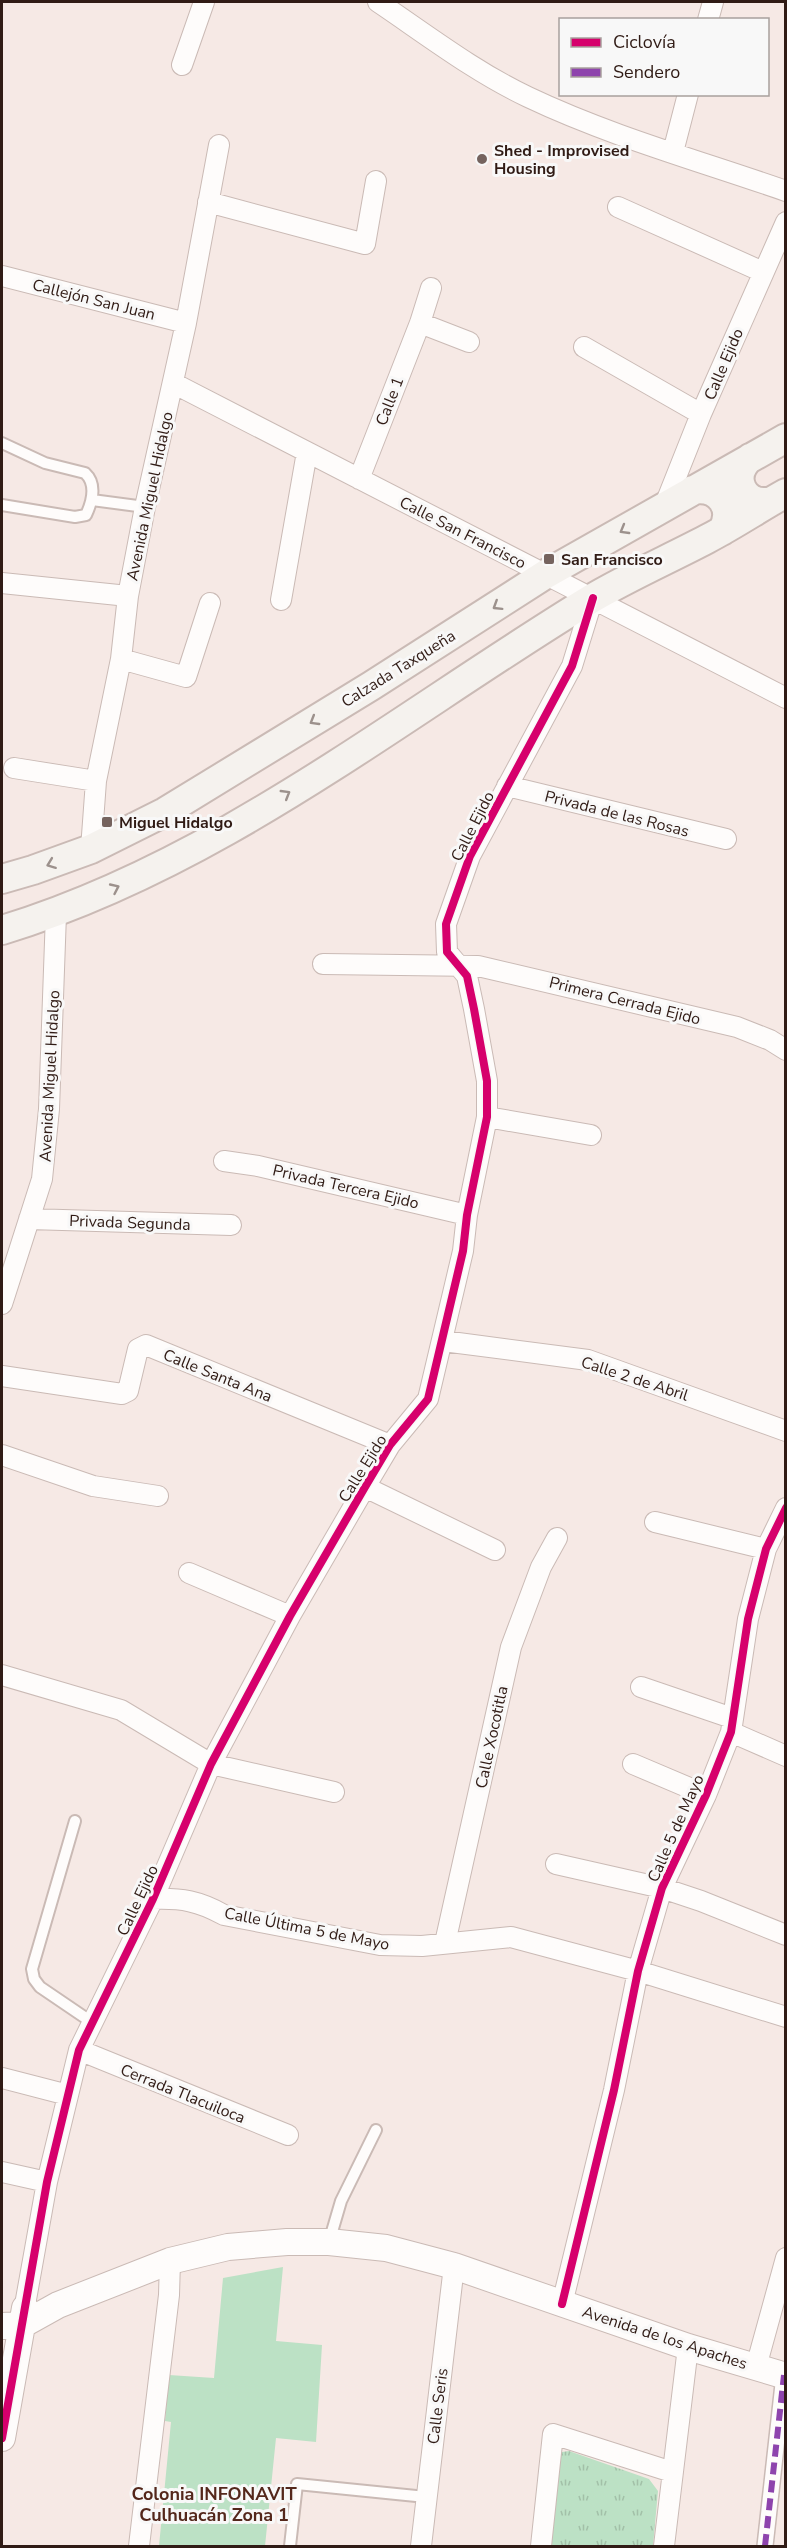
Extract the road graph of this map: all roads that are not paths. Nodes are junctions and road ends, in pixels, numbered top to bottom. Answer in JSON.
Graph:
{"nodes":[{"id":1,"x":204,"y":2,"type":"edge"},
{"id":2,"x":378,"y":2,"type":"edge"},
{"id":3,"x":713,"y":2,"type":"edge"},
{"id":4,"x":709,"y":18,"type":"edge"},
{"id":5,"x":182,"y":65,"type":"dead end"},
{"id":6,"x":687,"y":96,"type":"edge"},
{"id":7,"x":219,"y":146,"type":"dead end"},
{"id":8,"x":673,"y":152,"type":"junction"},
{"id":9,"x":376,"y":181,"type":"dead end"},
{"id":10,"x":786,"y":191,"type":"edge"},
{"id":11,"x":208,"y":202,"type":"junction"},
{"id":12,"x":618,"y":207,"type":"dead end"},
{"id":13,"x":786,"y":222,"type":"edge"},
{"id":14,"x":763,"y":272,"type":"junction"},
{"id":15,"x":2,"y":276,"type":"edge"},
{"id":16,"x":431,"y":288,"type":"dead end"},
{"id":17,"x":186,"y":323,"type":"junction"},
{"id":18,"x":420,"y":323,"type":"junction"},
{"id":19,"x":469,"y":342,"type":"dead end"},
{"id":20,"x":584,"y":346,"type":"dead end"},
{"id":21,"x":173,"y":383,"type":"junction"},
{"id":22,"x":701,"y":414,"type":"junction"},
{"id":23,"x":786,"y":438,"type":"edge"},
{"id":24,"x":2,"y":443,"type":"edge"},
{"id":25,"x":307,"y":452,"type":"junction"},
{"id":26,"x":750,"y":458,"type":"junction"},
{"id":27,"x":359,"y":479,"type":"junction"},
{"id":28,"x":693,"y":490,"type":"junction"},
{"id":29,"x":779,"y":497,"type":"edge"},
{"id":30,"x":92,"y":500,"type":"junction"},
{"id":31,"x":2,"y":505,"type":"edge"},
{"id":32,"x":145,"y":507,"type":"junction"},
{"id":33,"x":664,"y":507,"type":"junction"},
{"id":34,"x":722,"y":531,"type":"junction"},
{"id":35,"x":546,"y":574,"type":"junction"},
{"id":36,"x":2,"y":583,"type":"edge"},
{"id":37,"x":128,"y":596,"type":"junction"},
{"id":38,"x":593,"y":598,"type":"junction"},
{"id":39,"x":281,"y":600,"type":"dead end"},
{"id":40,"x":210,"y":603,"type":"dead end"},
{"id":41,"x":121,"y":659,"type":"junction"},
{"id":42,"x":786,"y":698,"type":"edge"},
{"id":43,"x":14,"y":768,"type":"dead end"},
{"id":44,"x":96,"y":781,"type":"junction"},
{"id":45,"x":507,"y":786,"type":"junction"},
{"id":46,"x":726,"y":839,"type":"dead end"},
{"id":47,"x":91,"y":849,"type":"junction"},
{"id":48,"x":2,"y":879,"type":"edge"},
{"id":49,"x":56,"y":914,"type":"junction"},
{"id":50,"x":2,"y":930,"type":"edge"},
{"id":51,"x":323,"y":964,"type":"dead end"},
{"id":52,"x":460,"y":966,"type":"junction"},
{"id":53,"x":786,"y":1050,"type":"edge"},
{"id":54,"x":487,"y":1117,"type":"junction"},
{"id":55,"x":591,"y":1135,"type":"dead end"},
{"id":56,"x":225,"y":1161,"type":"dead end"},
{"id":57,"x":467,"y":1215,"type":"junction"},
{"id":58,"x":29,"y":1219,"type":"junction"},
{"id":59,"x":231,"y":1225,"type":"dead end"},
{"id":60,"x":2,"y":1304,"type":"edge"},
{"id":61,"x":443,"y":1341,"type":"junction"},
{"id":62,"x":2,"y":1376,"type":"edge"},
{"id":63,"x":786,"y":1431,"type":"edge"},
{"id":64,"x":390,"y":1445,"type":"junction"},
{"id":65,"x":2,"y":1455,"type":"edge"},
{"id":66,"x":365,"y":1487,"type":"junction"},
{"id":67,"x":158,"y":1496,"type":"dead end"},
{"id":68,"x":786,"y":1508,"type":"edge"},
{"id":69,"x":655,"y":1522,"type":"dead end"},
{"id":70,"x":557,"y":1538,"type":"dead end"},
{"id":71,"x":766,"y":1549,"type":"junction"},
{"id":72,"x":495,"y":1550,"type":"dead end"},
{"id":73,"x":189,"y":1573,"type":"dead end"},
{"id":74,"x":290,"y":1616,"type":"junction"},
{"id":75,"x":2,"y":1675,"type":"edge"},
{"id":76,"x":641,"y":1687,"type":"dead end"},
{"id":77,"x":731,"y":1725,"type":"junction"},
{"id":78,"x":786,"y":1756,"type":"edge"},
{"id":79,"x":211,"y":1764,"type":"junction"},
{"id":80,"x":633,"y":1764,"type":"dead end"},
{"id":81,"x":334,"y":1792,"type":"dead end"},
{"id":82,"x":706,"y":1795,"type":"junction"},
{"id":83,"x":75,"y":1821,"type":"dead end"},
{"id":84,"x":556,"y":1864,"type":"dead end"},
{"id":85,"x":662,"y":1888,"type":"junction"},
{"id":86,"x":153,"y":1899,"type":"junction"},
{"id":87,"x":786,"y":1935,"type":"edge"},
{"id":88,"x":446,"y":1943,"type":"junction"},
{"id":89,"x":638,"y":1971,"type":"junction"},
{"id":90,"x":786,"y":2017,"type":"edge"},
{"id":91,"x":93,"y":2023,"type":"junction"},
{"id":92,"x":79,"y":2050,"type":"junction"},
{"id":93,"x":2,"y":2079,"type":"edge"},
{"id":94,"x":68,"y":2095,"type":"junction"},
{"id":95,"x":376,"y":2130,"type":"dead end"},
{"id":96,"x":288,"y":2135,"type":"dead end"},
{"id":97,"x":2,"y":2172,"type":"edge"},
{"id":98,"x":47,"y":2182,"type":"junction"},
{"id":99,"x":329,"y":2242,"type":"junction"},
{"id":100,"x":786,"y":2258,"type":"edge"},
{"id":101,"x":170,"y":2260,"type":"junction"},
{"id":102,"x":454,"y":2266,"type":"junction"},
{"id":103,"x":562,"y":2304,"type":"junction"},
{"id":104,"x":13,"y":2316,"type":"edge"},
{"id":105,"x":688,"y":2347,"type":"junction"},
{"id":106,"x":756,"y":2367,"type":"junction"},
{"id":107,"x":785,"y":2375,"type":"edge"},
{"id":108,"x":2,"y":2438,"type":"edge"},
{"id":109,"x":672,"y":2472,"type":"junction"},
{"id":110,"x":426,"y":2497,"type":"junction"},
{"id":111,"x":139,"y":2547,"type":"edge"},
{"id":112,"x":290,"y":2547,"type":"edge"},
{"id":113,"x":421,"y":2547,"type":"edge"},
{"id":114,"x":541,"y":2547,"type":"edge"},
{"id":115,"x":664,"y":2547,"type":"edge"},
{"id":116,"x":765,"y":2547,"type":"edge"}],
"edges":[{"from":1,"to":5,"type":"street"},
{"from":2,"to":8,"type":"street"},
{"from":3,"to":4,"type":"street"},
{"from":6,"to":8,"type":"street"},
{"from":7,"to":11,"type":"street","name":"Avenida Miguel Hidalgo"},
{"from":8,"to":10,"type":"street"},
{"from":9,"to":11,"type":"street"},
{"from":11,"to":17,"type":"street","name":"Avenida Miguel Hidalgo"},
{"from":12,"to":14,"type":"street"},
{"from":13,"to":14,"type":"street","name":"Calle Ejido"},
{"from":14,"to":22,"type":"street","name":"Calle Ejido"},
{"from":15,"to":17,"type":"street","name":"Callejón San Juan"},
{"from":16,"to":18,"type":"street","name":"Calle 1"},
{"from":17,"to":21,"type":"street","name":"Avenida Miguel Hidalgo"},
{"from":18,"to":19,"type":"street"},
{"from":18,"to":27,"type":"street","name":"Calle 1"},
{"from":20,"to":22,"type":"street"},
{"from":21,"to":25,"type":"street","name":"Calle San Francisco"},
{"from":21,"to":32,"type":"street","name":"Avenida Miguel Hidalgo"},
{"from":22,"to":33,"type":"street","name":"Calle Ejido"},
{"from":23,"to":26,"type":"main road","name":"Calzada Taxqueña"},
{"from":24,"to":30,"type":"lane"},
{"from":25,"to":27,"type":"street","name":"Calle San Francisco"},
{"from":25,"to":39,"type":"street"},
{"from":26,"to":28,"type":"main road","name":"Calzada Taxqueña"},
{"from":26,"to":29,"type":"main road"},
{"from":27,"to":35,"type":"street","name":"Calle San Francisco"},
{"from":28,"to":33,"type":"main road","name":"Calzada Taxqueña"},
{"from":28,"to":34,"type":"main road"},
{"from":29,"to":34,"type":"main road"},
{"from":30,"to":31,"type":"lane"},
{"from":30,"to":32,"type":"lane"},
{"from":32,"to":37,"type":"street","name":"Avenida Miguel Hidalgo"},
{"from":33,"to":35,"type":"main road","name":"Calzada Taxqueña","one_way":true},
{"from":34,"to":38,"type":"main road"},
{"from":35,"to":38,"type":"street","name":"Calle San Francisco"},
{"from":35,"to":47,"type":"main road","name":"Calzada Taxqueña","one_way":true},
{"from":36,"to":37,"type":"street"},
{"from":37,"to":41,"type":"street","name":"Avenida Miguel Hidalgo"},
{"from":38,"to":42,"type":"street","name":"Calle San Francisco"},
{"from":38,"to":45,"type":"street","name":"Calle Ejido"},
{"from":49,"to":38,"type":"main road","one_way":true},
{"from":40,"to":41,"type":"street"},
{"from":41,"to":44,"type":"street","name":"Avenida Miguel Hidalgo"},
{"from":43,"to":44,"type":"street"},
{"from":44,"to":47,"type":"street","name":"Avenida Miguel Hidalgo"},
{"from":45,"to":46,"type":"street","name":"Privada de las Rosas"},
{"from":45,"to":52,"type":"street","name":"Calle Ejido"},
{"from":47,"to":48,"type":"main road","name":"Calzada Taxqueña","one_way":true},
{"from":49,"to":50,"type":"main road"},
{"from":49,"to":58,"type":"street","name":"Avenida Miguel Hidalgo"},
{"from":51,"to":52,"type":"street","name":"Primera Cerrada Ejido"},
{"from":52,"to":53,"type":"street","name":"Primera Cerrada Ejido"},
{"from":52,"to":54,"type":"street","name":"Calle Ejido"},
{"from":54,"to":55,"type":"street"},
{"from":54,"to":57,"type":"street","name":"Calle Ejido"},
{"from":56,"to":57,"type":"street","name":"Privada Tercera Ejido"},
{"from":57,"to":61,"type":"street","name":"Calle Ejido"},
{"from":58,"to":59,"type":"street","name":"Privada Segunda"},
{"from":58,"to":60,"type":"street","name":"Avenida Miguel Hidalgo"},
{"from":61,"to":63,"type":"street","name":"Calle 2 de Abril"},
{"from":61,"to":64,"type":"street","name":"Calle Ejido"},
{"from":62,"to":64,"type":"street","name":"Calle Santa Ana"},
{"from":64,"to":66,"type":"street","name":"Calle Ejido"},
{"from":65,"to":67,"type":"street"},
{"from":66,"to":72,"type":"street"},
{"from":66,"to":74,"type":"street","name":"Calle Ejido"},
{"from":68,"to":71,"type":"street","name":"Calle 5 de Mayo"},
{"from":69,"to":71,"type":"street"},
{"from":70,"to":88,"type":"street","name":"Calle Xocotitla"},
{"from":71,"to":77,"type":"street","name":"Calle 5 de Mayo"},
{"from":73,"to":74,"type":"street"},
{"from":74,"to":79,"type":"street","name":"Calle Ejido"},
{"from":75,"to":79,"type":"street"},
{"from":76,"to":77,"type":"street"},
{"from":77,"to":78,"type":"street"},
{"from":77,"to":82,"type":"street","name":"Calle 5 de Mayo"},
{"from":79,"to":81,"type":"street"},
{"from":79,"to":86,"type":"street","name":"Calle Ejido"},
{"from":80,"to":82,"type":"street"},
{"from":82,"to":85,"type":"street","name":"Calle 5 de Mayo"},
{"from":83,"to":91,"type":"lane"},
{"from":84,"to":85,"type":"street"},
{"from":85,"to":87,"type":"street"},
{"from":85,"to":89,"type":"street","name":"Calle 5 de Mayo"},
{"from":86,"to":88,"type":"street","name":"Calle Última 5 de Mayo"},
{"from":86,"to":91,"type":"street","name":"Calle Ejido"},
{"from":88,"to":89,"type":"street","name":"Calle Última 5 de Mayo"},
{"from":89,"to":90,"type":"street","name":"Calle Última 5 de Mayo"},
{"from":89,"to":103,"type":"street","name":"Calle 5 de Mayo"},
{"from":91,"to":92,"type":"street","name":"Calle Ejido"},
{"from":92,"to":94,"type":"street","name":"Calle Ejido"},
{"from":92,"to":96,"type":"street","name":"Cerrada Tlacuiloca"},
{"from":93,"to":94,"type":"street"},
{"from":94,"to":98,"type":"street","name":"Calle Ejido"},
{"from":95,"to":99,"type":"lane"},
{"from":97,"to":98,"type":"street"},
{"from":98,"to":104,"type":"street","name":"Calle Ejido"},
{"from":99,"to":101,"type":"street","name":"Avenida de los Apaches"},
{"from":99,"to":102,"type":"street","name":"Avenida de los Apaches"},
{"from":100,"to":106,"type":"street"},
{"from":101,"to":104,"type":"street","name":"Avenida de los Apaches"},
{"from":101,"to":111,"type":"street"},
{"from":102,"to":103,"type":"street","name":"Avenida de los Apaches"},
{"from":102,"to":110,"type":"street","name":"Calle Seris"},
{"from":103,"to":105,"type":"street","name":"Avenida de los Apaches"},
{"from":104,"to":108,"type":"street"},
{"from":105,"to":106,"type":"street","name":"Avenida de los Apaches"},
{"from":105,"to":109,"type":"street"},
{"from":106,"to":107,"type":"street","name":"Avenida de los Apaches"},
{"from":107,"to":116,"type":"street"},
{"from":109,"to":114,"type":"street"},
{"from":109,"to":115,"type":"street"},
{"from":110,"to":112,"type":"lane"},
{"from":110,"to":113,"type":"street","name":"Calle Seris"}]}
